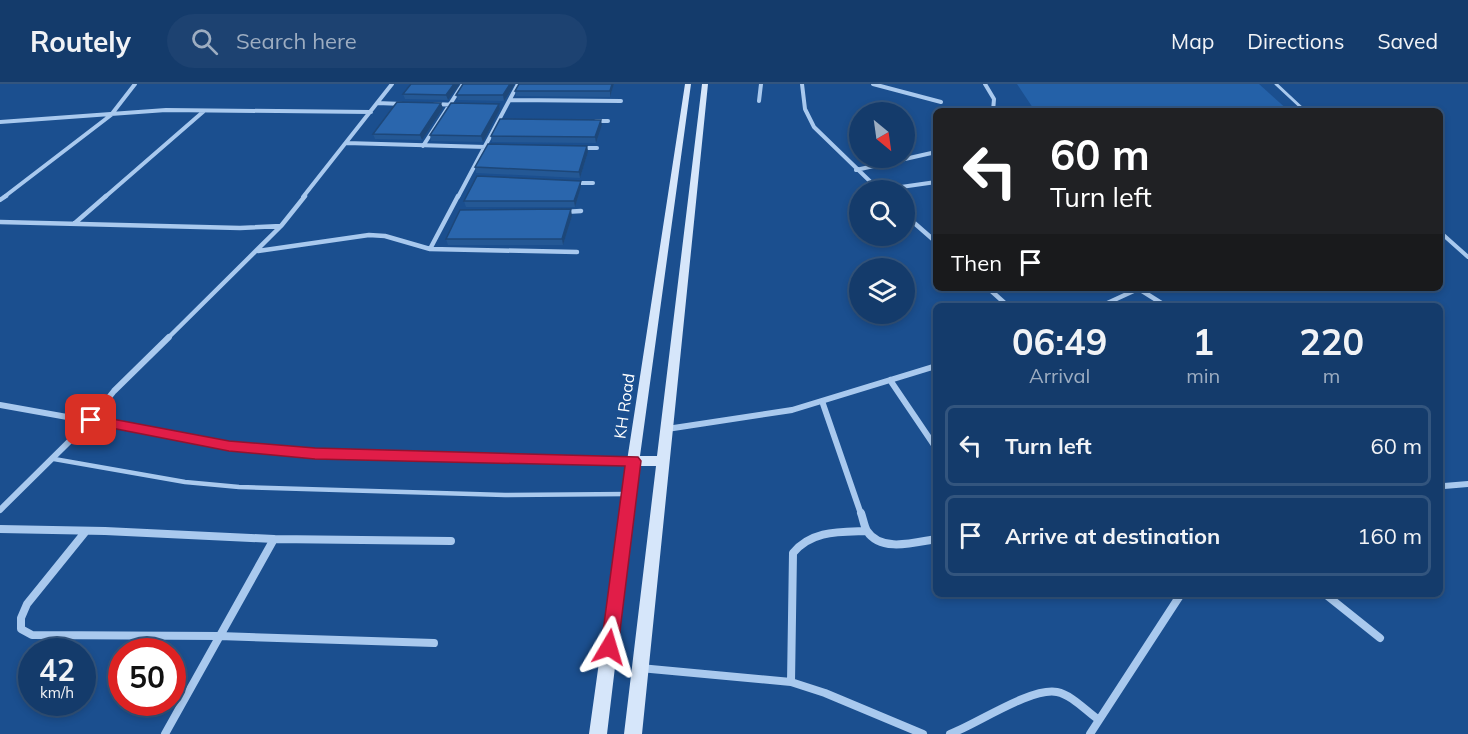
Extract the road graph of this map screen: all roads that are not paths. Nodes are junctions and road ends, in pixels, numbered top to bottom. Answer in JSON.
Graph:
{"nodes":[{"id":1,"x":135,"y":84,"type":"edge"},
{"id":2,"x":392,"y":84,"type":"edge"},
{"id":3,"x":463,"y":84,"type":"edge"},
{"id":4,"x":518,"y":84,"type":"edge"},
{"id":5,"x":688,"y":84,"type":"edge"},
{"id":6,"x":705,"y":84,"type":"edge"},
{"id":7,"x":761,"y":84,"type":"edge"},
{"id":8,"x":802,"y":84,"type":"edge"},
{"id":9,"x":873,"y":84,"type":"edge"},
{"id":10,"x":985,"y":84,"type":"edge"},
{"id":11,"x":1276,"y":84,"type":"edge"},
{"id":12,"x":759,"y":100,"type":"dead end"},
{"id":13,"x":621,"y":101,"type":"dead end"},
{"id":14,"x":941,"y":102,"type":"dead end"},
{"id":15,"x":508,"y":103,"type":"junction"},
{"id":16,"x":377,"y":104,"type":"junction"},
{"id":17,"x":408,"y":104,"type":"edge"},
{"id":18,"x":429,"y":104,"type":"edge"},
{"id":19,"x":450,"y":104,"type":"junction"},
{"id":20,"x":461,"y":105,"type":"edge"},
{"id":21,"x":495,"y":105,"type":"edge"},
{"id":22,"x":993,"y":108,"type":"edge"},
{"id":23,"x":1302,"y":108,"type":"edge"},
{"id":24,"x":204,"y":110,"type":"junction"},
{"id":25,"x":371,"y":111,"type":"junction"},
{"id":26,"x":111,"y":115,"type":"junction"},
{"id":27,"x":499,"y":120,"type":"junction"},
{"id":28,"x":510,"y":120,"type":"edge"},
{"id":29,"x":586,"y":121,"type":"edge"},
{"id":30,"x":608,"y":121,"type":"dead end"},
{"id":31,"x":0,"y":122,"type":"edge"},
{"id":32,"x":346,"y":143,"type":"junction"},
{"id":33,"x":423,"y":146,"type":"junction"},
{"id":34,"x":484,"y":147,"type":"junction"},
{"id":35,"x":496,"y":147,"type":"edge"},
{"id":36,"x":574,"y":148,"type":"edge"},
{"id":37,"x":597,"y":148,"type":"dead end"},
{"id":38,"x":933,"y":153,"type":"edge"},
{"id":39,"x":856,"y":170,"type":"junction"},
{"id":40,"x":468,"y":177,"type":"junction"},
{"id":41,"x":480,"y":178,"type":"edge"},
{"id":42,"x":868,"y":180,"type":"edge"},
{"id":43,"x":570,"y":182,"type":"edge"},
{"id":44,"x":933,"y":182,"type":"edge"},
{"id":45,"x":593,"y":183,"type":"dead end"},
{"id":46,"x":915,"y":185,"type":"edge"},
{"id":47,"x":0,"y":200,"type":"edge"},
{"id":48,"x":450,"y":212,"type":"junction"},
{"id":49,"x":462,"y":212,"type":"edge"},
{"id":50,"x":557,"y":212,"type":"edge"},
{"id":51,"x":581,"y":212,"type":"dead end"},
{"id":52,"x":0,"y":222,"type":"edge"},
{"id":53,"x":75,"y":223,"type":"junction"},
{"id":54,"x":915,"y":224,"type":"edge"},
{"id":55,"x":281,"y":226,"type":"junction"},
{"id":56,"x":1443,"y":235,"type":"edge"},
{"id":57,"x":933,"y":239,"type":"edge"},
{"id":58,"x":430,"y":249,"type":"junction"},
{"id":59,"x":258,"y":251,"type":"junction"},
{"id":60,"x":577,"y":252,"type":"dead end"},
{"id":61,"x":1468,"y":257,"type":"edge"},
{"id":62,"x":991,"y":291,"type":"edge"},
{"id":63,"x":1133,"y":291,"type":"edge"},
{"id":64,"x":1144,"y":291,"type":"edge"},
{"id":65,"x":1005,"y":303,"type":"edge"},
{"id":66,"x":1107,"y":303,"type":"edge"},
{"id":67,"x":1162,"y":303,"type":"edge"},
{"id":68,"x":933,"y":367,"type":"edge"},
{"id":69,"x":890,"y":380,"type":"junction"},
{"id":70,"x":822,"y":401,"type":"junction"},
{"id":71,"x":0,"y":405,"type":"edge"},
{"id":72,"x":91,"y":420,"type":"junction"},
{"id":73,"x":666,"y":429,"type":"junction"},
{"id":74,"x":933,"y":444,"type":"edge"},
{"id":75,"x":54,"y":459,"type":"junction"},
{"id":76,"x":633,"y":461,"type":"junction"},
{"id":77,"x":663,"y":461,"type":"junction"},
{"id":78,"x":1468,"y":484,"type":"edge"},
{"id":79,"x":1444,"y":486,"type":"dead end"},
{"id":80,"x":629,"y":494,"type":"junction"},
{"id":81,"x":0,"y":510,"type":"edge"},
{"id":82,"x":0,"y":529,"type":"edge"},
{"id":83,"x":86,"y":531,"type":"junction"},
{"id":84,"x":867,"y":531,"type":"junction"},
{"id":85,"x":933,"y":539,"type":"edge"},
{"id":86,"x":273,"y":540,"type":"junction"},
{"id":87,"x":451,"y":541,"type":"dead end"},
{"id":88,"x":1178,"y":597,"type":"edge"},
{"id":89,"x":1329,"y":597,"type":"edge"},
{"id":90,"x":219,"y":636,"type":"junction"},
{"id":91,"x":1380,"y":638,"type":"dead end"},
{"id":92,"x":434,"y":643,"type":"dead end"},
{"id":93,"x":640,"y":668,"type":"junction"},
{"id":94,"x":791,"y":682,"type":"junction"},
{"id":95,"x":1099,"y":720,"type":"junction"},
{"id":96,"x":894,"y":725,"type":"junction"},
{"id":97,"x":165,"y":734,"type":"edge"},
{"id":98,"x":598,"y":734,"type":"edge"},
{"id":99,"x":633,"y":734,"type":"edge"},
{"id":100,"x":899,"y":734,"type":"edge"},
{"id":101,"x":923,"y":734,"type":"edge"},
{"id":102,"x":950,"y":734,"type":"edge"},
{"id":103,"x":1090,"y":734,"type":"edge"}],
"edges":[{"from":1,"to":26,"type":"street"},
{"from":2,"to":16,"type":"street"},
{"from":3,"to":19,"type":"street"},
{"from":4,"to":15,"type":"street"},
{"from":5,"to":76,"type":"main road","name":"KH Road"},
{"from":6,"to":73,"type":"main road"},
{"from":7,"to":12,"type":"street"},
{"from":8,"to":39,"type":"street"},
{"from":9,"to":14,"type":"street"},
{"from":10,"to":22,"type":"street"},
{"from":11,"to":23,"type":"lane"},
{"from":13,"to":15,"type":"street"},
{"from":15,"to":21,"type":"street"},
{"from":15,"to":27,"type":"street"},
{"from":16,"to":17,"type":"street"},
{"from":16,"to":25,"type":"street"},
{"from":18,"to":19,"type":"street"},
{"from":19,"to":20,"type":"street"},
{"from":19,"to":33,"type":"street"},
{"from":24,"to":25,"type":"street"},
{"from":24,"to":26,"type":"street"},
{"from":24,"to":53,"type":"street"},
{"from":25,"to":32,"type":"street"},
{"from":26,"to":31,"type":"street"},
{"from":26,"to":47,"type":"street"},
{"from":27,"to":28,"type":"street"},
{"from":27,"to":34,"type":"street"},
{"from":29,"to":30,"type":"street"},
{"from":32,"to":33,"type":"street"},
{"from":32,"to":55,"type":"street"},
{"from":33,"to":34,"type":"street"},
{"from":34,"to":35,"type":"street"},
{"from":34,"to":40,"type":"street"},
{"from":36,"to":37,"type":"street"},
{"from":38,"to":39,"type":"street"},
{"from":39,"to":42,"type":"street"},
{"from":40,"to":41,"type":"street"},
{"from":40,"to":48,"type":"street"},
{"from":43,"to":45,"type":"street"},
{"from":44,"to":46,"type":"street"},
{"from":48,"to":49,"type":"street"},
{"from":48,"to":58,"type":"street"},
{"from":50,"to":51,"type":"street"},
{"from":52,"to":53,"type":"street"},
{"from":53,"to":55,"type":"street"},
{"from":54,"to":57,"type":"street"},
{"from":55,"to":59,"type":"street"},
{"from":56,"to":61,"type":"lane"},
{"from":58,"to":59,"type":"street"},
{"from":58,"to":60,"type":"street"},
{"from":59,"to":72,"type":"street"},
{"from":62,"to":65,"type":"street"},
{"from":63,"to":66,"type":"street"},
{"from":64,"to":67,"type":"street"},
{"from":68,"to":69,"type":"street"},
{"from":69,"to":70,"type":"street"},
{"from":69,"to":74,"type":"street"},
{"from":70,"to":73,"type":"street"},
{"from":70,"to":84,"type":"street"},
{"from":71,"to":72,"type":"street"},
{"from":72,"to":75,"type":"street"},
{"from":72,"to":76,"type":"street"},
{"from":73,"to":77,"type":"main road"},
{"from":75,"to":80,"type":"lane"},
{"from":75,"to":81,"type":"street"},
{"from":76,"to":77,"type":"main road"},
{"from":76,"to":80,"type":"main road","name":"KH Road"},
{"from":77,"to":93,"type":"main road"},
{"from":78,"to":79,"type":"street"},
{"from":80,"to":98,"type":"main road","name":"KH Road"},
{"from":82,"to":83,"type":"street"},
{"from":83,"to":86,"type":"street"},
{"from":83,"to":90,"type":"street"},
{"from":84,"to":85,"type":"street"},
{"from":84,"to":94,"type":"street"},
{"from":86,"to":87,"type":"street"},
{"from":86,"to":90,"type":"street"},
{"from":88,"to":95,"type":"street"},
{"from":89,"to":91,"type":"street"},
{"from":90,"to":92,"type":"street"},
{"from":90,"to":97,"type":"street"},
{"from":93,"to":94,"type":"street"},
{"from":93,"to":99,"type":"main road"},
{"from":94,"to":96,"type":"street"},
{"from":95,"to":102,"type":"street"},
{"from":95,"to":103,"type":"street"},
{"from":96,"to":100,"type":"street"},
{"from":96,"to":101,"type":"street"}]}
